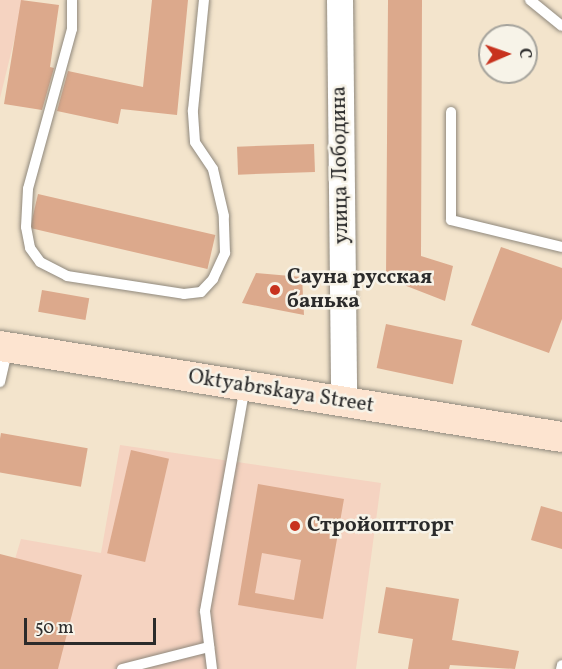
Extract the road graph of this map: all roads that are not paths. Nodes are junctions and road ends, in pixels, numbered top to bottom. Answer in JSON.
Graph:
{"nodes":[{"id":1,"x":72,"y":0,"type":"edge"},
{"id":2,"x":204,"y":0,"type":"edge"},
{"id":3,"x":340,"y":0,"type":"edge"},
{"id":4,"x":530,"y":0,"type":"edge"},
{"id":5,"x":562,"y":26,"type":"edge"},
{"id":6,"x":451,"y":112,"type":"dead end"},
{"id":7,"x":562,"y":247,"type":"edge"},
{"id":8,"x":3,"y":342,"type":"edge"},
{"id":9,"x":0,"y":382,"type":"edge"},
{"id":10,"x":245,"y":386,"type":"junction"},
{"id":11,"x":344,"y":394,"type":"junction"},
{"id":12,"x":562,"y":422,"type":"edge"},
{"id":13,"x":562,"y":437,"type":"edge"},
{"id":14,"x":209,"y":647,"type":"junction"},
{"id":15,"x":562,"y":664,"type":"edge"},
{"id":16,"x":122,"y":669,"type":"edge"},
{"id":17,"x":212,"y":669,"type":"edge"},
{"id":18,"x":561,"y":669,"type":"edge"}],
"edges":[{"from":1,"to":2,"type":"lane"},
{"from":3,"to":11,"type":"street","name":"улица Лободина"},
{"from":4,"to":5,"type":"lane"},
{"from":6,"to":7,"type":"lane"},
{"from":8,"to":9,"type":"lane"},
{"from":8,"to":10,"type":"main road","name":"Oktyabrskaya Street"},
{"from":8,"to":11,"type":"main road"},
{"from":10,"to":11,"type":"main road","name":"Oktyabrskaya Street"},
{"from":10,"to":14,"type":"lane"},
{"from":11,"to":12,"type":"main road"},
{"from":11,"to":13,"type":"main road","name":"Oktyabrskaya Street"},
{"from":14,"to":16,"type":"lane"},
{"from":14,"to":17,"type":"lane"},
{"from":15,"to":18,"type":"lane"}]}
